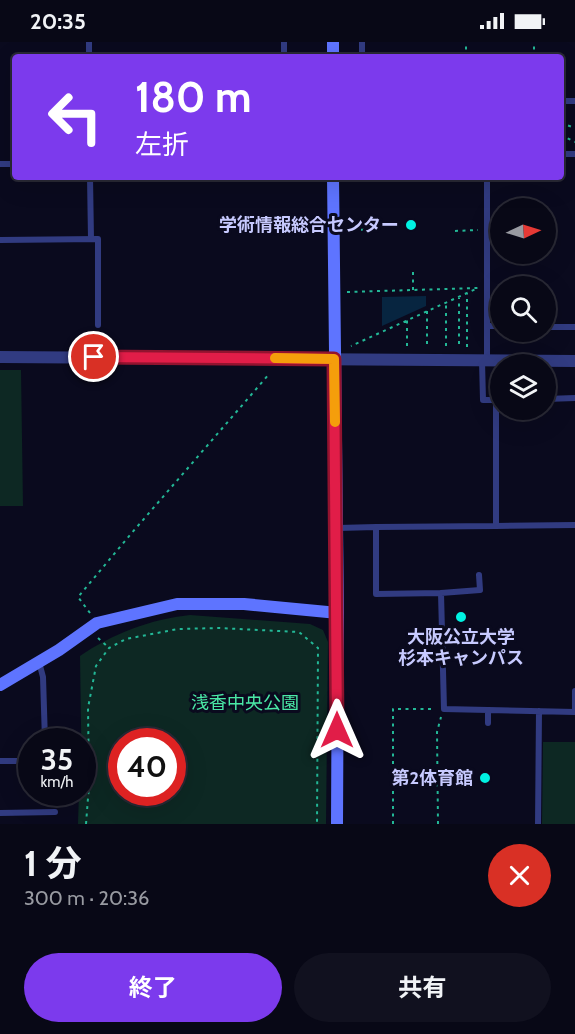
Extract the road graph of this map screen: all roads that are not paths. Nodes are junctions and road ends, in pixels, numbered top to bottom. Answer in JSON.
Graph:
{"nodes":[{"id":1,"x":90,"y":180,"type":"edge"},
{"id":2,"x":333,"y":180,"type":"edge"},
{"id":3,"x":487,"y":180,"type":"edge"},
{"id":4,"x":91,"y":239,"type":"junction"},
{"id":5,"x":0,"y":240,"type":"edge"},
{"id":6,"x":98,"y":325,"type":"dead end"},
{"id":7,"x":488,"y":326,"type":"joint"},
{"id":8,"x":556,"y":327,"type":"edge"},
{"id":9,"x":575,"y":327,"type":"edge"},
{"id":10,"x":0,"y":357,"type":"edge"},
{"id":11,"x":334,"y":359,"type":"junction"},
{"id":12,"x":484,"y":361,"type":"junction"},
{"id":13,"x":575,"y":362,"type":"edge"},
{"id":14,"x":575,"y":398,"type":"edge"},
{"id":15,"x":556,"y":399,"type":"edge"},
{"id":16,"x":490,"y":400,"type":"edge"},
{"id":17,"x":498,"y":420,"type":"edge"},
{"id":18,"x":575,"y":525,"type":"edge"},
{"id":19,"x":495,"y":526,"type":"junction"},
{"id":20,"x":376,"y":527,"type":"junction"},
{"id":21,"x":336,"y":528,"type":"junction"},
{"id":22,"x":479,"y":575,"type":"dead end"},
{"id":23,"x":441,"y":593,"type":"junction"},
{"id":24,"x":338,"y":613,"type":"junction"},
{"id":25,"x":39,"y":662,"type":"junction"},
{"id":26,"x":0,"y":685,"type":"edge"},
{"id":27,"x":575,"y":691,"type":"edge"},
{"id":28,"x":488,"y":710,"type":"junction"},
{"id":29,"x":539,"y":711,"type":"junction"},
{"id":30,"x":575,"y":712,"type":"edge"},
{"id":31,"x":488,"y":723,"type":"dead end"},
{"id":32,"x":45,"y":728,"type":"edge"},
{"id":33,"x":0,"y":761,"type":"edge"},
{"id":34,"x":18,"y":761,"type":"edge"},
{"id":35,"x":55,"y":812,"type":"dead end"},
{"id":36,"x":0,"y":813,"type":"edge"},
{"id":37,"x":337,"y":824,"type":"edge"},
{"id":38,"x":538,"y":824,"type":"edge"}],
"edges":[{"from":1,"to":4,"type":"lane"},
{"from":2,"to":11,"type":"street"},
{"from":3,"to":7,"type":"lane"},
{"from":4,"to":5,"type":"lane"},
{"from":4,"to":6,"type":"lane"},
{"from":7,"to":12,"type":"lane"},
{"from":8,"to":9,"type":"lane"},
{"from":10,"to":11,"type":"street"},
{"from":11,"to":12,"type":"street"},
{"from":11,"to":21,"type":"street"},
{"from":12,"to":13,"type":"street"},
{"from":12,"to":16,"type":"lane"},
{"from":14,"to":15,"type":"lane"},
{"from":17,"to":19,"type":"lane"},
{"from":18,"to":19,"type":"lane"},
{"from":19,"to":20,"type":"lane"},
{"from":20,"to":21,"type":"lane"},
{"from":20,"to":23,"type":"lane"},
{"from":21,"to":24,"type":"street"},
{"from":22,"to":23,"type":"lane"},
{"from":23,"to":28,"type":"lane"},
{"from":24,"to":25,"type":"street"},
{"from":24,"to":37,"type":"street"},
{"from":25,"to":26,"type":"street"},
{"from":25,"to":32,"type":"lane"},
{"from":27,"to":30,"type":"lane"},
{"from":28,"to":29,"type":"lane"},
{"from":28,"to":31,"type":"lane"},
{"from":29,"to":30,"type":"lane"},
{"from":29,"to":38,"type":"lane"},
{"from":33,"to":34,"type":"lane"},
{"from":35,"to":36,"type":"lane"}]}
